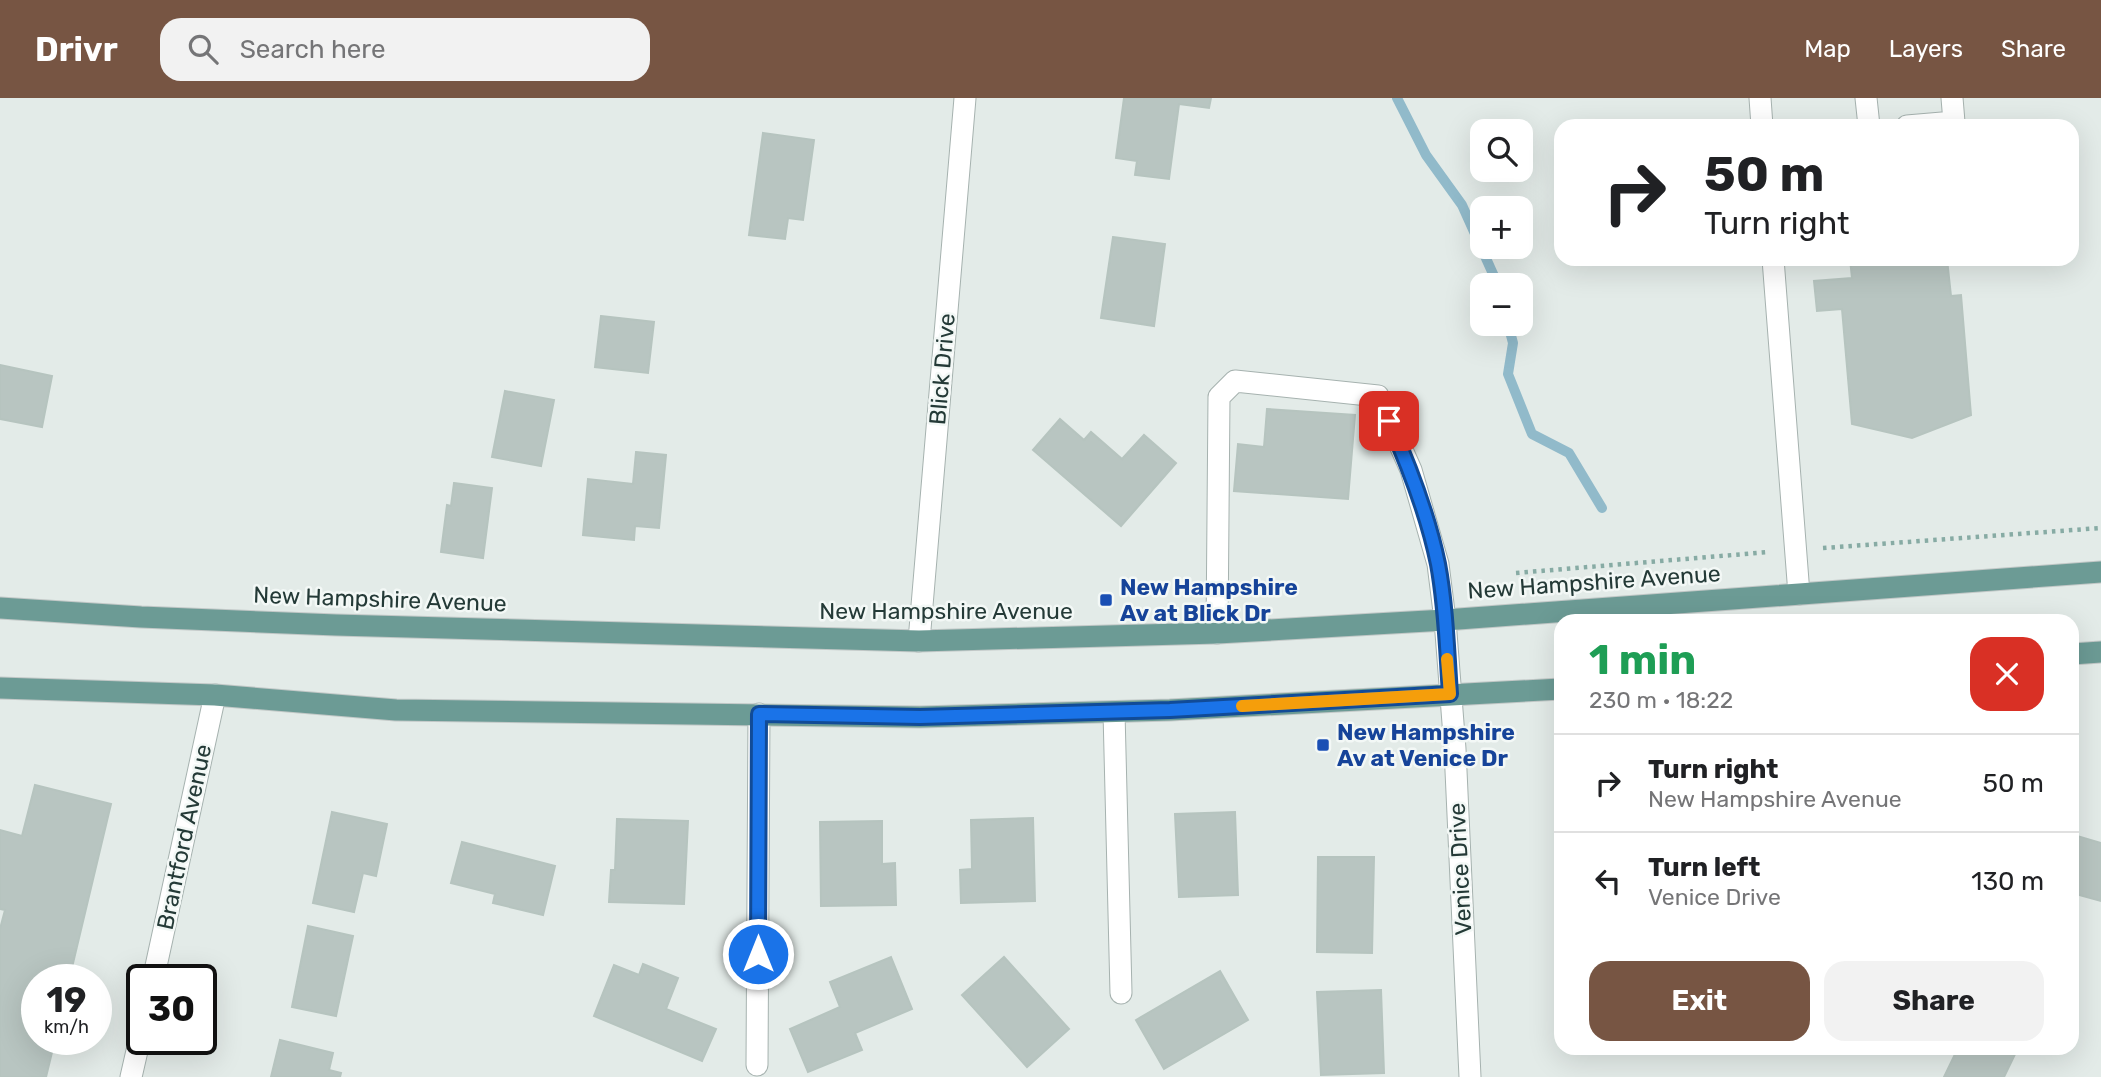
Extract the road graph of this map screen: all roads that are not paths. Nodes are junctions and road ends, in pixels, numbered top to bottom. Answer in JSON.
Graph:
{"nodes":[{"id":1,"x":965,"y":98,"type":"edge"},
{"id":2,"x":1760,"y":98,"type":"edge"},
{"id":3,"x":1866,"y":98,"type":"edge"},
{"id":4,"x":1952,"y":98,"type":"edge"},
{"id":5,"x":1762,"y":119,"type":"edge"},
{"id":6,"x":1868,"y":119,"type":"edge"},
{"id":7,"x":1954,"y":119,"type":"edge"},
{"id":8,"x":1774,"y":266,"type":"edge"},
{"id":9,"x":2101,"y":572,"type":"edge"},
{"id":10,"x":1799,"y":594,"type":"junction"},
{"id":11,"x":0,"y":608,"type":"edge"},
{"id":12,"x":1445,"y":620,"type":"junction"},
{"id":13,"x":1217,"y":633,"type":"junction"},
{"id":14,"x":919,"y":640,"type":"junction"},
{"id":15,"x":2101,"y":652,"type":"edge"},
{"id":16,"x":2079,"y":654,"type":"edge"},
{"id":17,"x":0,"y":688,"type":"edge"},
{"id":18,"x":1554,"y":689,"type":"edge"},
{"id":19,"x":1450,"y":694,"type":"junction"},
{"id":20,"x":215,"y":695,"type":"junction"},
{"id":21,"x":1114,"y":712,"type":"junction"},
{"id":22,"x":759,"y":714,"type":"junction"},
{"id":23,"x":156,"y":964,"type":"edge"},
{"id":24,"x":1121,"y":993,"type":"dead end"},
{"id":25,"x":136,"y":1055,"type":"edge"},
{"id":26,"x":757,"y":1065,"type":"dead end"},
{"id":27,"x":131,"y":1077,"type":"edge"},
{"id":28,"x":1470,"y":1077,"type":"edge"}],
"edges":[{"from":1,"to":14,"type":"street","name":"Blick Drive"},
{"from":2,"to":5,"type":"street"},
{"from":3,"to":6,"type":"street"},
{"from":4,"to":7,"type":"street"},
{"from":8,"to":10,"type":"street"},
{"from":9,"to":10,"type":"main road","name":"New Hampshire Avenue"},
{"from":10,"to":12,"type":"main road","name":"New Hampshire Avenue"},
{"from":11,"to":14,"type":"main road","name":"New Hampshire Avenue"},
{"from":12,"to":13,"type":"main road","name":"New Hampshire Avenue"},
{"from":12,"to":13,"type":"street","name":"Venice Drive"},
{"from":12,"to":19,"type":"street","name":"Venice Drive"},
{"from":13,"to":14,"type":"main road","name":"New Hampshire Avenue"},
{"from":15,"to":16,"type":"main road"},
{"from":17,"to":20,"type":"main road"},
{"from":18,"to":19,"type":"main road"},
{"from":19,"to":21,"type":"main road"},
{"from":19,"to":28,"type":"street","name":"Venice Drive"},
{"from":20,"to":22,"type":"main road"},
{"from":20,"to":23,"type":"street","name":"Brantford Avenue"},
{"from":21,"to":22,"type":"main road"},
{"from":21,"to":24,"type":"street"},
{"from":22,"to":26,"type":"street"},
{"from":25,"to":27,"type":"street"}]}
